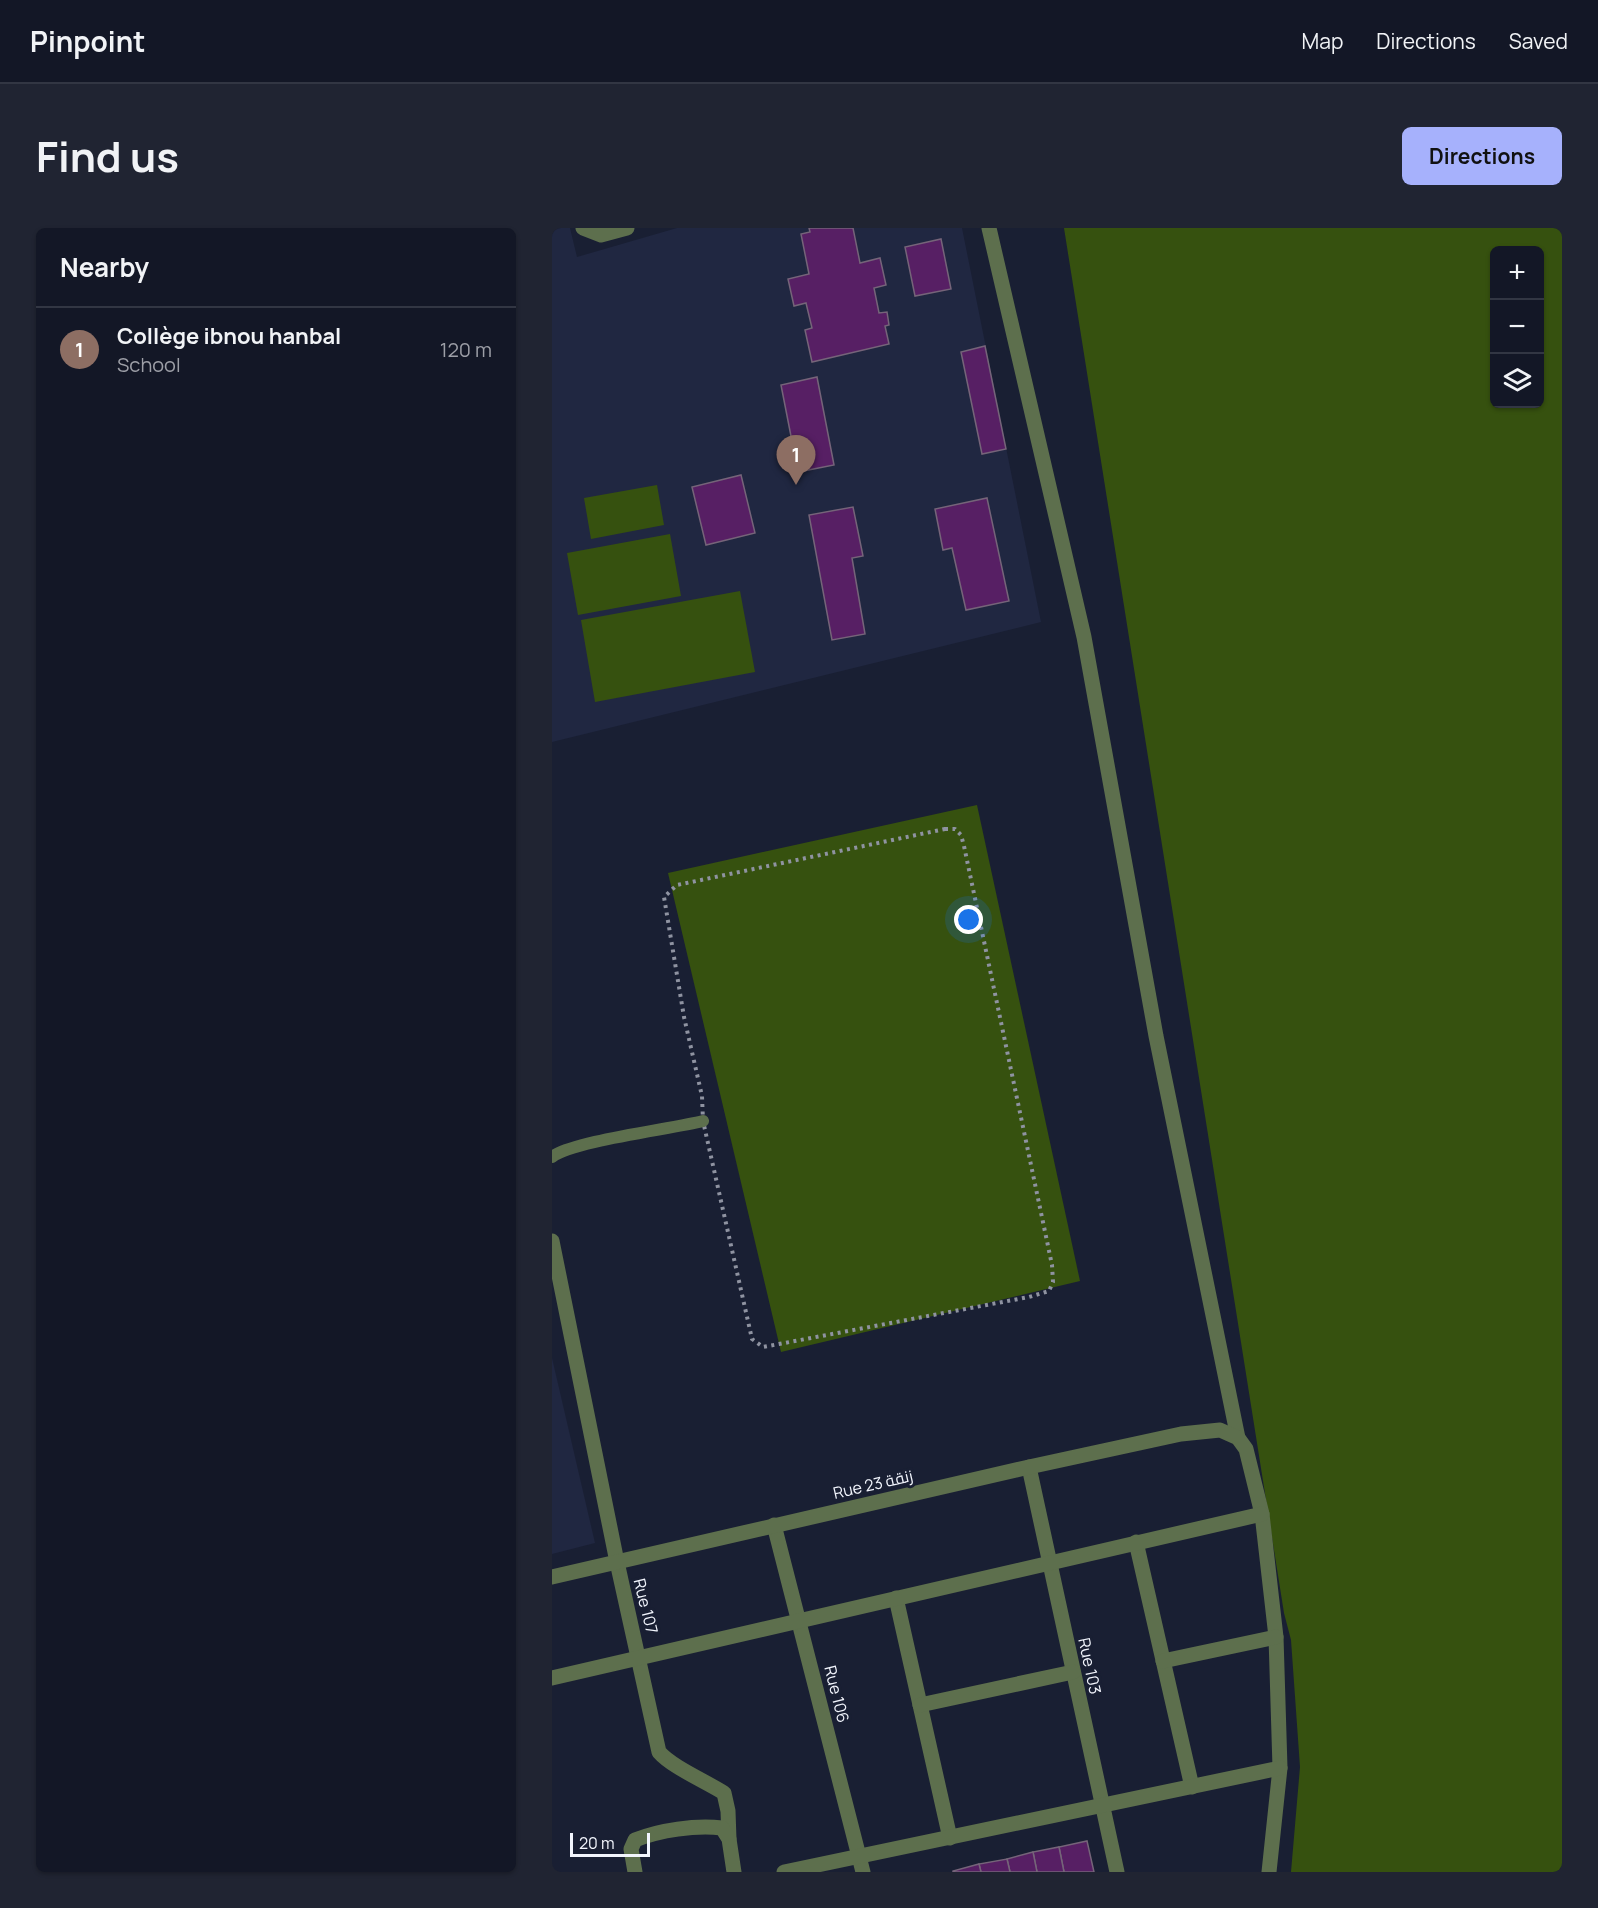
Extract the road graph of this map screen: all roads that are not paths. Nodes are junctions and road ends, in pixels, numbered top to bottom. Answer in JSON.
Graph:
{"nodes":[{"id":1,"x":583,"y":228,"type":"edge"},
{"id":2,"x":627,"y":228,"type":"edge"},
{"id":3,"x":989,"y":228,"type":"edge"},
{"id":4,"x":703,"y":1121,"type":"road end"},
{"id":5,"x":552,"y":1156,"type":"edge"},
{"id":6,"x":552,"y":1241,"type":"edge"},
{"id":7,"x":1238,"y":1438,"type":"junction"},
{"id":8,"x":1029,"y":1467,"type":"junction"},
{"id":9,"x":1262,"y":1514,"type":"junction"},
{"id":10,"x":774,"y":1525,"type":"junction"},
{"id":11,"x":1136,"y":1542,"type":"junction"},
{"id":12,"x":617,"y":1562,"type":"junction"},
{"id":13,"x":1049,"y":1563,"type":"junction"},
{"id":14,"x":552,"y":1577,"type":"edge"},
{"id":15,"x":896,"y":1598,"type":"junction"},
{"id":16,"x":799,"y":1620,"type":"junction"},
{"id":17,"x":1276,"y":1637,"type":"junction"},
{"id":18,"x":640,"y":1659,"type":"junction"},
{"id":19,"x":1163,"y":1661,"type":"junction"},
{"id":20,"x":1073,"y":1672,"type":"junction"},
{"id":21,"x":552,"y":1678,"type":"edge"},
{"id":22,"x":920,"y":1705,"type":"junction"},
{"id":23,"x":1280,"y":1768,"type":"junction"},
{"id":24,"x":1192,"y":1787,"type":"junction"},
{"id":25,"x":1102,"y":1806,"type":"junction"},
{"id":26,"x":950,"y":1838,"type":"junction"},
{"id":27,"x":729,"y":1839,"type":"junction"},
{"id":28,"x":861,"y":1864,"type":"edge"},
{"id":29,"x":635,"y":1872,"type":"edge"},
{"id":30,"x":734,"y":1872,"type":"edge"},
{"id":31,"x":784,"y":1872,"type":"edge"},
{"id":32,"x":1117,"y":1872,"type":"edge"},
{"id":33,"x":1269,"y":1872,"type":"edge"}],
"edges":[{"from":1,"to":2,"type":"street"},
{"from":3,"to":7,"type":"street"},
{"from":4,"to":5,"type":"lane"},
{"from":6,"to":12,"type":"street","name":"Rue 107"},
{"from":7,"to":8,"type":"street","name":"Rue 23 زنقة"},
{"from":7,"to":9,"type":"street"},
{"from":8,"to":10,"type":"street","name":"Rue 23 زنقة"},
{"from":8,"to":13,"type":"street","name":"Rue 103"},
{"from":9,"to":11,"type":"street"},
{"from":9,"to":17,"type":"street"},
{"from":10,"to":12,"type":"street","name":"Rue 23 زنقة"},
{"from":10,"to":16,"type":"street","name":"Rue 106"},
{"from":11,"to":13,"type":"street"},
{"from":11,"to":19,"type":"street"},
{"from":12,"to":14,"type":"street","name":"Rue 23 زنقة"},
{"from":12,"to":18,"type":"street","name":"Rue 107"},
{"from":13,"to":15,"type":"street"},
{"from":13,"to":20,"type":"street","name":"Rue 103"},
{"from":15,"to":16,"type":"street"},
{"from":15,"to":22,"type":"street"},
{"from":16,"to":18,"type":"street"},
{"from":16,"to":28,"type":"street","name":"Rue 106"},
{"from":17,"to":19,"type":"street"},
{"from":17,"to":23,"type":"street"},
{"from":18,"to":21,"type":"street"},
{"from":18,"to":27,"type":"street","name":"Rue 107"},
{"from":19,"to":24,"type":"street"},
{"from":20,"to":22,"type":"street"},
{"from":20,"to":25,"type":"street","name":"Rue 103"},
{"from":22,"to":26,"type":"street"},
{"from":23,"to":24,"type":"street"},
{"from":23,"to":33,"type":"street"},
{"from":24,"to":25,"type":"street"},
{"from":25,"to":26,"type":"street"},
{"from":25,"to":32,"type":"street","name":"Rue 103"},
{"from":26,"to":28,"type":"street"},
{"from":27,"to":29,"type":"street"},
{"from":27,"to":30,"type":"street"},
{"from":28,"to":31,"type":"street"}]}
